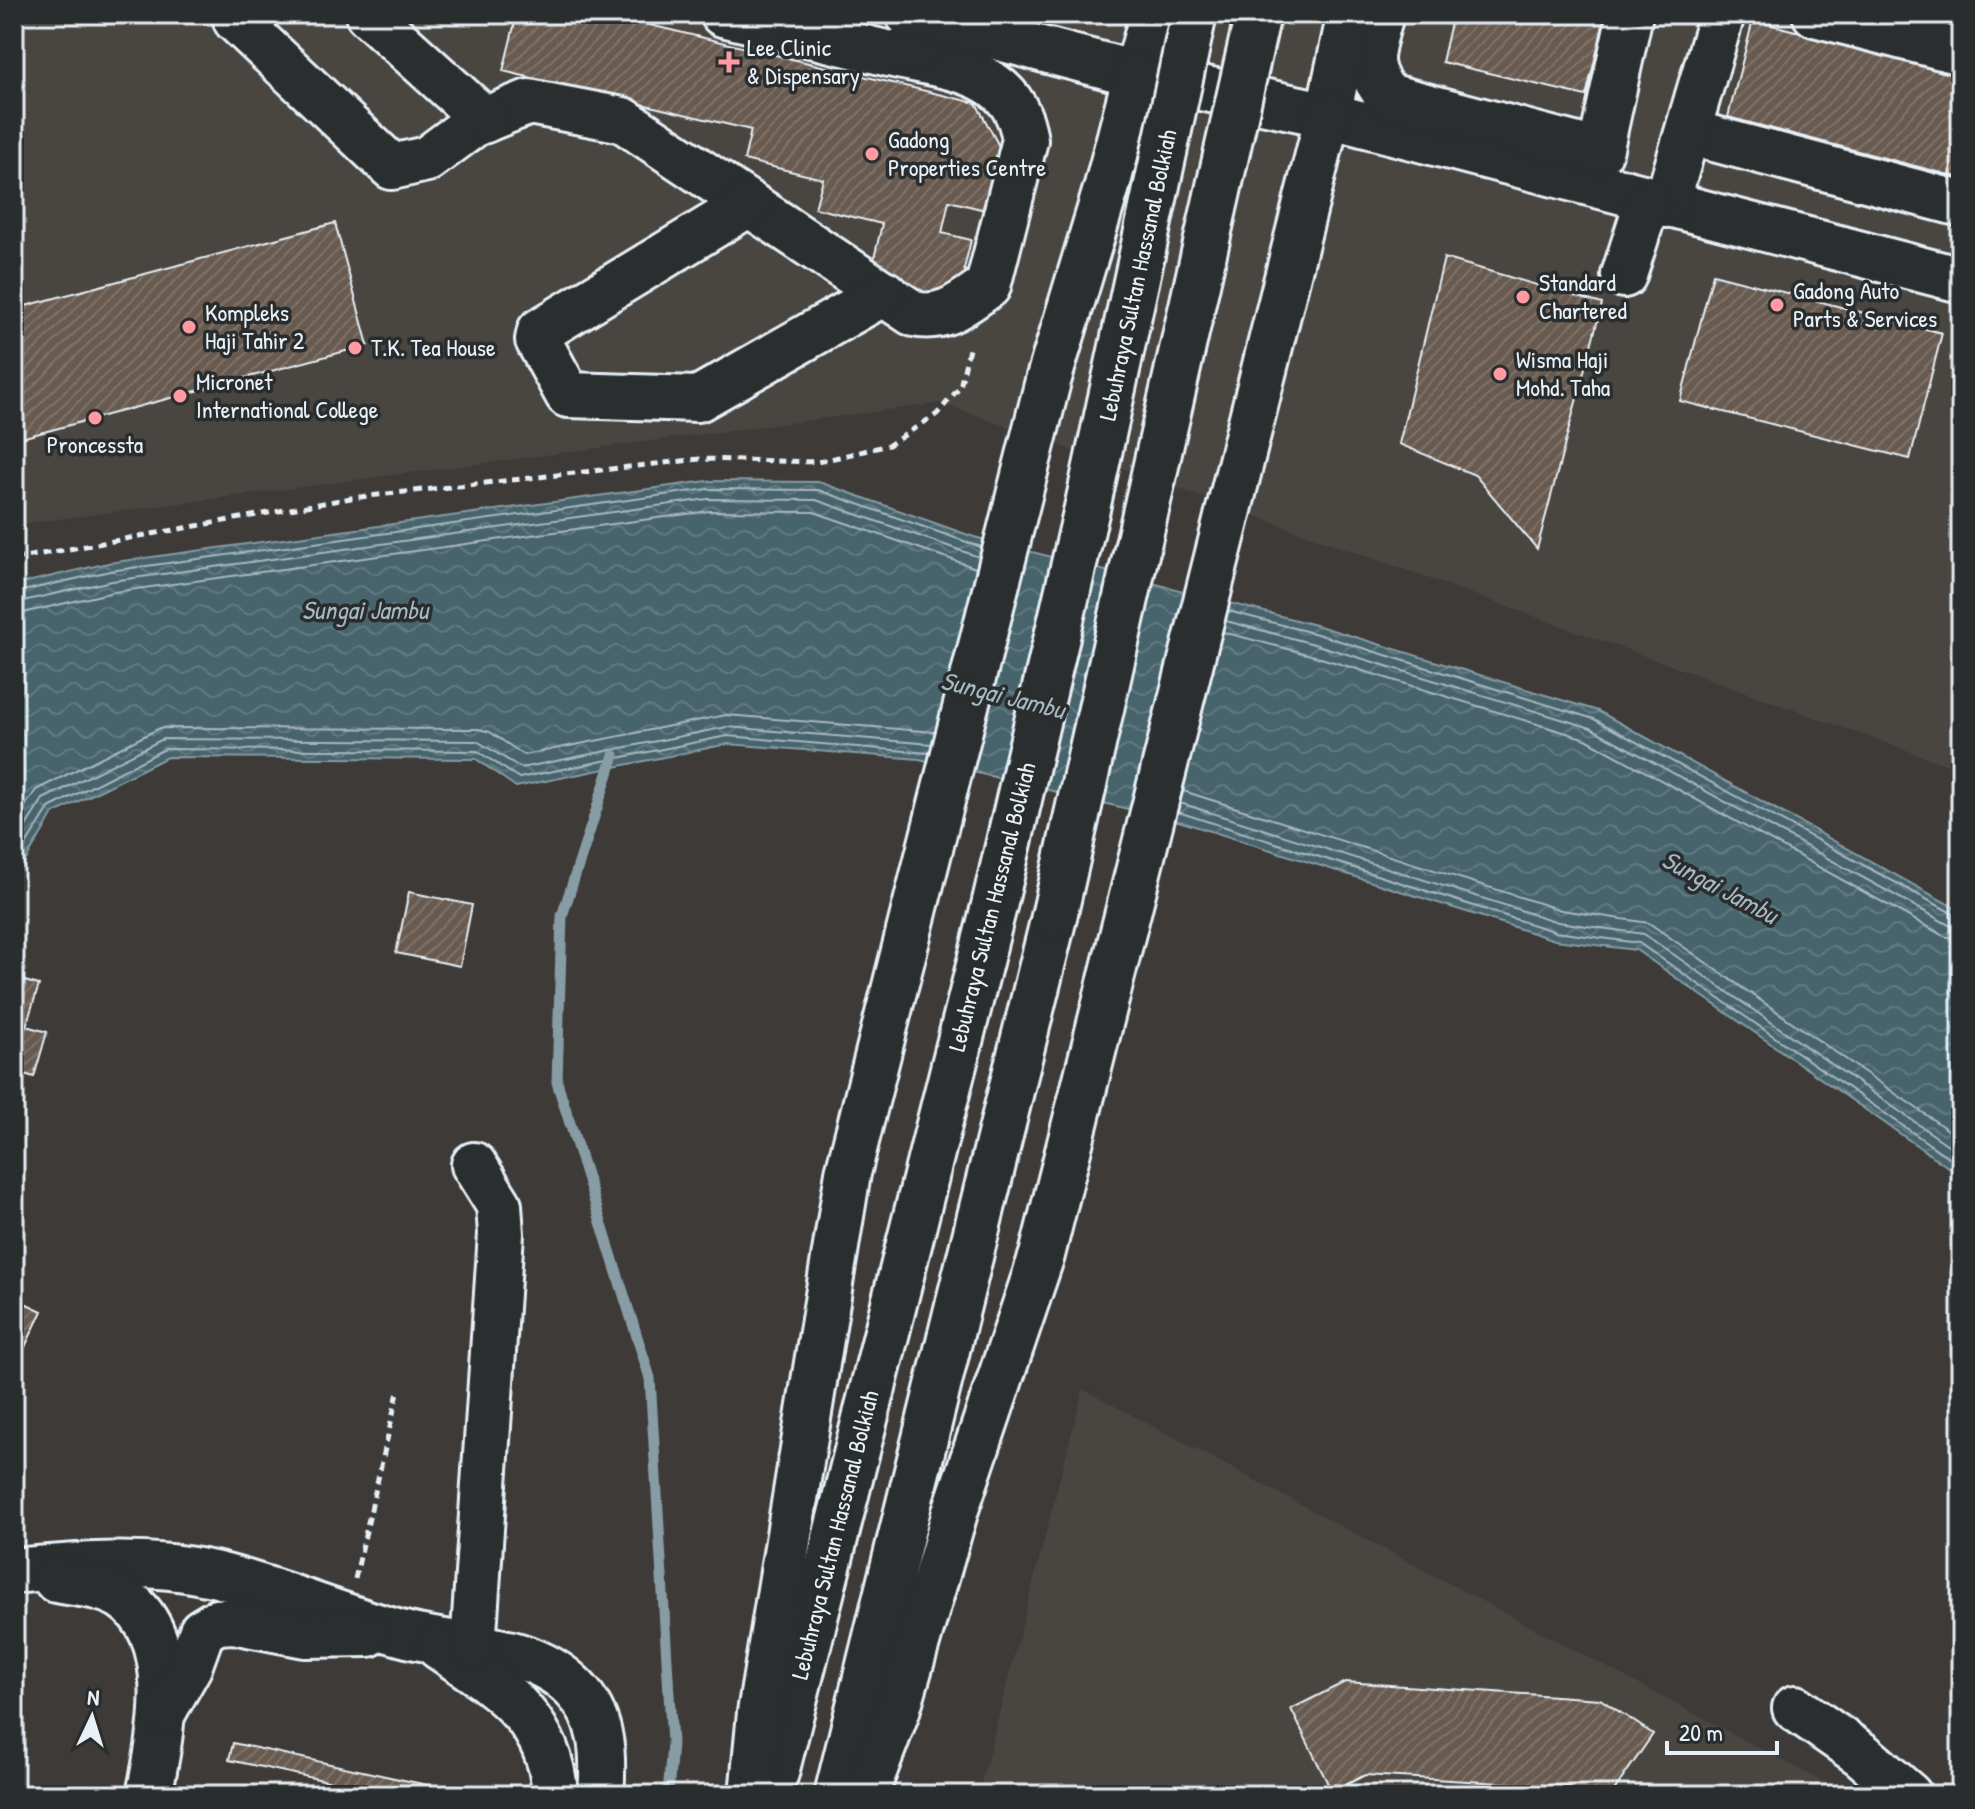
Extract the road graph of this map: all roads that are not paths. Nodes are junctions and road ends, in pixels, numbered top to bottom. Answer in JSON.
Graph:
{"nodes":[{"id":1,"x":368,"y":14,"type":"edge"},
{"id":2,"x":723,"y":14,"type":"edge"},
{"id":3,"x":908,"y":14,"type":"edge"},
{"id":4,"x":1153,"y":14,"type":"edge"},
{"id":5,"x":1194,"y":14,"type":"edge"},
{"id":6,"x":1258,"y":14,"type":"edge"},
{"id":7,"x":1350,"y":14,"type":"edge"},
{"id":8,"x":1381,"y":14,"type":"edge"},
{"id":9,"x":1630,"y":14,"type":"edge"},
{"id":10,"x":1722,"y":14,"type":"edge"},
{"id":11,"x":1815,"y":14,"type":"edge"},
{"id":12,"x":234,"y":16,"type":"edge"},
{"id":13,"x":983,"y":34,"type":"junction"},
{"id":14,"x":1961,"y":52,"type":"edge"},
{"id":15,"x":890,"y":54,"type":"junction"},
{"id":16,"x":1136,"y":74,"type":"junction"},
{"id":17,"x":1328,"y":115,"type":"junction"},
{"id":18,"x":485,"y":120,"type":"junction"},
{"id":19,"x":1688,"y":132,"type":"junction"},
{"id":20,"x":1657,"y":203,"type":"junction"},
{"id":21,"x":749,"y":204,"type":"junction"},
{"id":22,"x":1961,"y":204,"type":"edge"},
{"id":23,"x":1624,"y":275,"type":"dead end"},
{"id":24,"x":1961,"y":280,"type":"edge"},
{"id":25,"x":884,"y":293,"type":"junction"},
{"id":26,"x":474,"y":1165,"type":"dead end"},
{"id":27,"x":14,"y":1573,"type":"edge"},
{"id":28,"x":416,"y":1637,"type":"junction"},
{"id":29,"x":473,"y":1647,"type":"junction"},
{"id":30,"x":1795,"y":1708,"type":"dead end"},
{"id":31,"x":164,"y":1711,"type":"junction"},
{"id":32,"x":149,"y":1795,"type":"edge"},
{"id":33,"x":555,"y":1795,"type":"edge"},
{"id":34,"x":601,"y":1795,"type":"edge"},
{"id":35,"x":752,"y":1795,"type":"edge"},
{"id":36,"x":771,"y":1795,"type":"edge"},
{"id":37,"x":837,"y":1795,"type":"edge"},
{"id":38,"x":865,"y":1795,"type":"edge"},
{"id":39,"x":1909,"y":1795,"type":"edge"}],
"edges":[{"from":1,"to":18,"type":"main road"},
{"from":2,"to":15,"type":"main road"},
{"from":3,"to":13,"type":"main road"},
{"from":4,"to":16,"type":"main road"},
{"from":5,"to":36,"type":"main road","name":"Lebuhraya Sultan Hassanal Bolkiah","bridge":true},
{"from":6,"to":37,"type":"main road","bridge":true},
{"from":7,"to":17,"type":"main road"},
{"from":8,"to":9,"type":"main road"},
{"from":10,"to":19,"type":"main road"},
{"from":11,"to":14,"type":"main road"},
{"from":12,"to":18,"type":"main road"},
{"from":13,"to":15,"type":"main road"},
{"from":13,"to":16,"type":"main road"},
{"from":15,"to":25,"type":"main road"},
{"from":16,"to":17,"type":"main road"},
{"from":16,"to":35,"type":"main road"},
{"from":17,"to":20,"type":"main road"},
{"from":17,"to":38,"type":"main road"},
{"from":18,"to":21,"type":"main road"},
{"from":19,"to":20,"type":"main road"},
{"from":19,"to":22,"type":"main road"},
{"from":20,"to":23,"type":"main road"},
{"from":20,"to":24,"type":"main road"},
{"from":21,"to":25,"type":"main road"},
{"from":21,"to":25,"type":"main road"},
{"from":26,"to":29,"type":"main road"},
{"from":27,"to":28,"type":"main road"},
{"from":27,"to":31,"type":"main road"},
{"from":28,"to":29,"type":"main road"},
{"from":28,"to":31,"type":"main road"},
{"from":28,"to":33,"type":"main road"},
{"from":29,"to":34,"type":"main road"},
{"from":30,"to":39,"type":"main road"},
{"from":31,"to":32,"type":"main road"}]}
